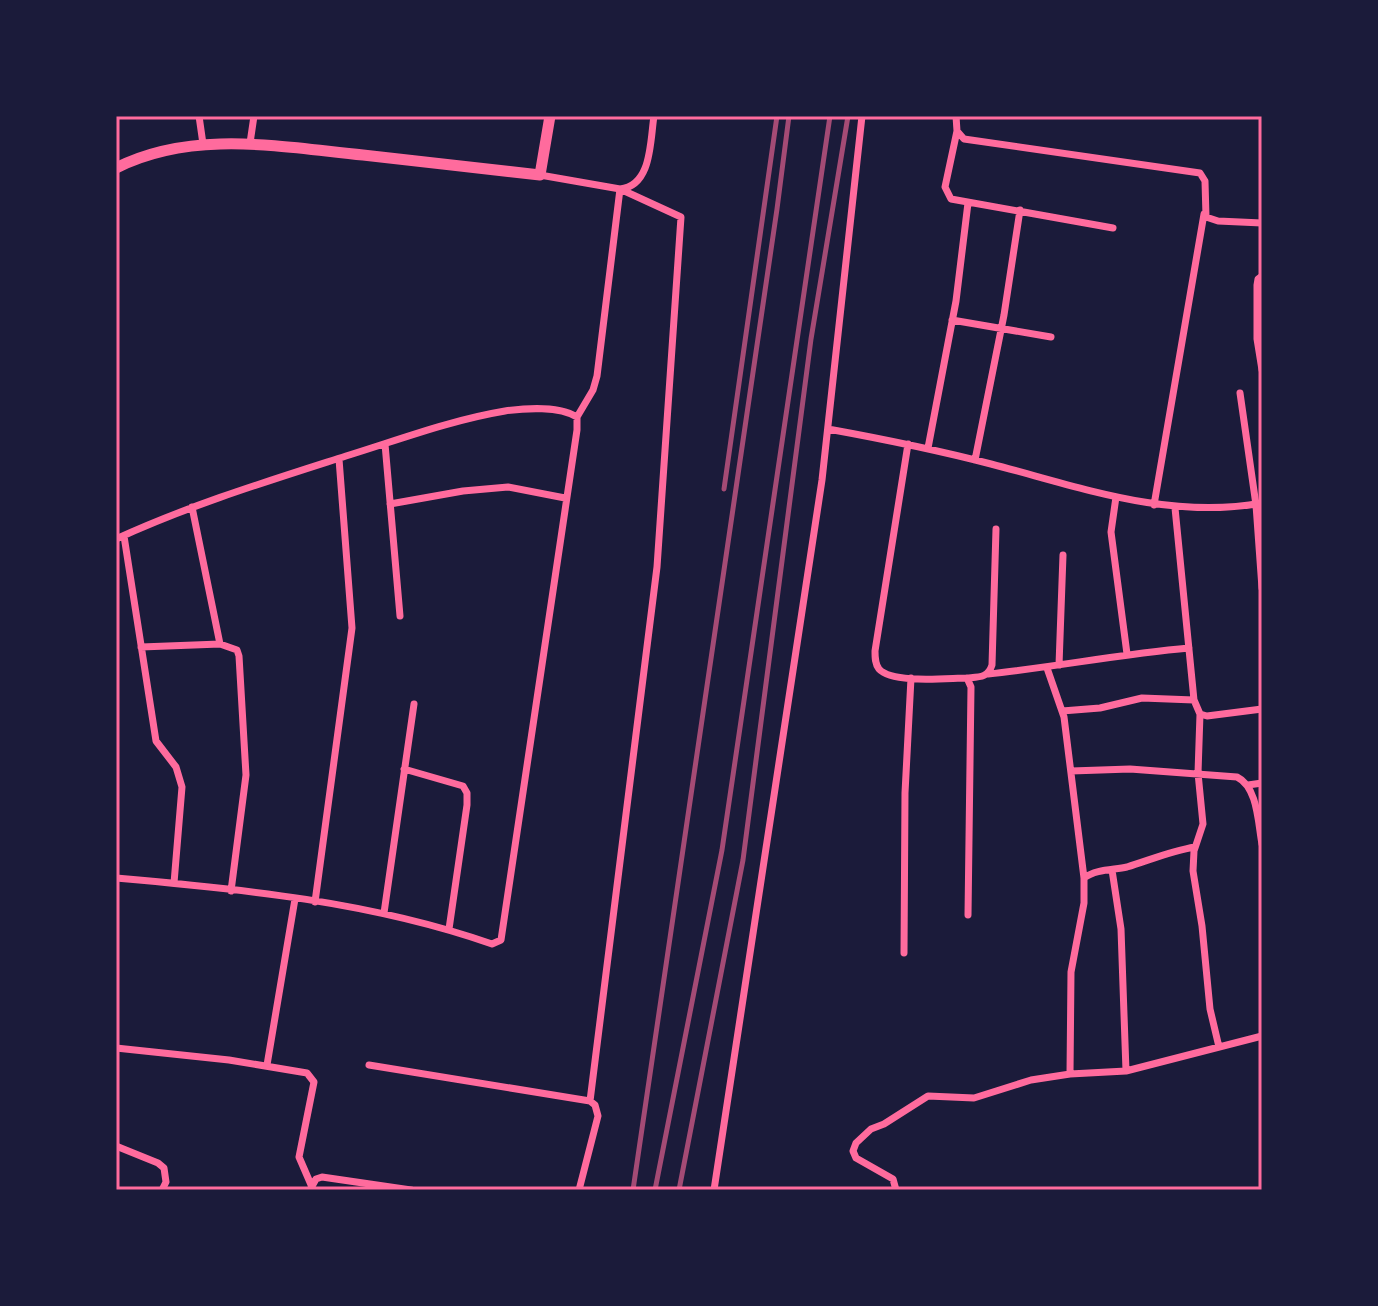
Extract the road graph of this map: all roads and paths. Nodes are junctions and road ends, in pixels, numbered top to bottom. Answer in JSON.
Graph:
{"nodes":[{"id":1,"x":199,"y":116,"type":"edge"},
{"id":2,"x":254,"y":116,"type":"edge"},
{"id":3,"x":550,"y":116,"type":"edge"},
{"id":4,"x":654,"y":116,"type":"edge"},
{"id":5,"x":862,"y":116,"type":"edge"},
{"id":6,"x":956,"y":116,"type":"edge"},
{"id":7,"x":957,"y":131,"type":"junction"},
{"id":8,"x":250,"y":143,"type":"junction"},
{"id":9,"x":203,"y":144,"type":"junction"},
{"id":10,"x":116,"y":168,"type":"edge"},
{"id":11,"x":540,"y":175,"type":"junction"},
{"id":12,"x":620,"y":189,"type":"junction"},
{"id":13,"x":968,"y":203,"type":"junction"},
{"id":14,"x":1020,"y":210,"type":"junction"},
{"id":15,"x":1204,"y":212,"type":"junction"},
{"id":16,"x":1262,"y":223,"type":"edge"},
{"id":17,"x":1113,"y":228,"type":"dead end"},
{"id":18,"x":1262,"y":276,"type":"edge"},
{"id":19,"x":952,"y":320,"type":"junction"},
{"id":20,"x":1002,"y":326,"type":"junction"},
{"id":21,"x":1051,"y":337,"type":"dead end"},
{"id":22,"x":1262,"y":370,"type":"edge"},
{"id":23,"x":1240,"y":393,"type":"dead end"},
{"id":24,"x":577,"y":417,"type":"junction"},
{"id":25,"x":828,"y":429,"type":"junction"},
{"id":26,"x":385,"y":444,"type":"junction"},
{"id":27,"x":908,"y":444,"type":"junction"},
{"id":28,"x":928,"y":448,"type":"junction"},
{"id":29,"x":339,"y":459,"type":"junction"},
{"id":30,"x":975,"y":460,"type":"junction"},
{"id":31,"x":1116,"y":497,"type":"junction"},
{"id":32,"x":565,"y":498,"type":"junction"},
{"id":33,"x":390,"y":504,"type":"junction"},
{"id":34,"x":1259,"y":504,"type":"edge"},
{"id":35,"x":1154,"y":505,"type":"junction"},
{"id":36,"x":192,"y":507,"type":"junction"},
{"id":37,"x":1175,"y":508,"type":"junction"},
{"id":38,"x":996,"y":529,"type":"dead end"},
{"id":39,"x":120,"y":538,"type":"edge"},
{"id":40,"x":1063,"y":555,"type":"dead end"},
{"id":41,"x":1262,"y":588,"type":"edge"},
{"id":42,"x":400,"y":616,"type":"dead end"},
{"id":43,"x":220,"y":644,"type":"junction"},
{"id":44,"x":141,"y":647,"type":"junction"},
{"id":45,"x":1189,"y":648,"type":"junction"},
{"id":46,"x":1127,"y":654,"type":"junction"},
{"id":47,"x":1059,"y":665,"type":"junction"},
{"id":48,"x":1047,"y":668,"type":"junction"},
{"id":49,"x":988,"y":674,"type":"junction"},
{"id":50,"x":911,"y":678,"type":"junction"},
{"id":51,"x":967,"y":678,"type":"junction"},
{"id":52,"x":1194,"y":700,"type":"junction"},
{"id":53,"x":414,"y":704,"type":"dead end"},
{"id":54,"x":1262,"y":709,"type":"edge"},
{"id":55,"x":1062,"y":711,"type":"junction"},
{"id":56,"x":1200,"y":714,"type":"junction"},
{"id":57,"x":404,"y":769,"type":"junction"},
{"id":58,"x":1071,"y":771,"type":"junction"},
{"id":59,"x":1198,"y":773,"type":"junction"},
{"id":60,"x":1262,"y":783,"type":"edge"},
{"id":61,"x":1248,"y":785,"type":"junction"},
{"id":62,"x":1262,"y":844,"type":"edge"},
{"id":63,"x":1195,"y":847,"type":"junction"},
{"id":64,"x":1112,"y":870,"type":"junction"},
{"id":65,"x":116,"y":878,"type":"edge"},
{"id":66,"x":1084,"y":878,"type":"junction"},
{"id":67,"x":174,"y":883,"type":"junction"},
{"id":68,"x":231,"y":891,"type":"junction"},
{"id":69,"x":295,"y":899,"type":"junction"},
{"id":70,"x":315,"y":902,"type":"junction"},
{"id":71,"x":384,"y":913,"type":"junction"},
{"id":72,"x":968,"y":915,"type":"dead end"},
{"id":73,"x":449,"y":929,"type":"junction"},
{"id":74,"x":904,"y":953,"type":"dead end"},
{"id":75,"x":1262,"y":1036,"type":"edge"},
{"id":76,"x":1219,"y":1047,"type":"junction"},
{"id":77,"x":116,"y":1048,"type":"edge"},
{"id":78,"x":267,"y":1065,"type":"junction"},
{"id":79,"x":369,"y":1065,"type":"dead end"},
{"id":80,"x":1126,"y":1071,"type":"junction"},
{"id":81,"x":1070,"y":1074,"type":"junction"},
{"id":82,"x":590,"y":1101,"type":"junction"},
{"id":83,"x":116,"y":1146,"type":"edge"},
{"id":84,"x":311,"y":1188,"type":"edge"},
{"id":85,"x":162,"y":1190,"type":"edge"},
{"id":86,"x":411,"y":1190,"type":"edge"},
{"id":87,"x":579,"y":1190,"type":"edge"},
{"id":88,"x":714,"y":1190,"type":"edge"},
{"id":89,"x":896,"y":1190,"type":"edge"}],
"edges":[{"from":1,"to":9,"type":"street"},
{"from":2,"to":8,"type":"street"},
{"from":3,"to":11,"type":"main road"},
{"from":4,"to":12,"type":"street"},
{"from":5,"to":25,"type":"street"},
{"from":6,"to":7,"type":"street"},
{"from":7,"to":13,"type":"street"},
{"from":7,"to":15,"type":"street"},
{"from":8,"to":9,"type":"main road"},
{"from":8,"to":11,"type":"main road"},
{"from":9,"to":10,"type":"main road"},
{"from":11,"to":12,"type":"street"},
{"from":12,"to":24,"type":"street"},
{"from":12,"to":82,"type":"street"},
{"from":13,"to":14,"type":"street"},
{"from":13,"to":19,"type":"street"},
{"from":14,"to":17,"type":"street"},
{"from":14,"to":20,"type":"street"},
{"from":15,"to":16,"type":"street"},
{"from":15,"to":35,"type":"street"},
{"from":18,"to":22,"type":"street"},
{"from":19,"to":20,"type":"street"},
{"from":19,"to":28,"type":"street"},
{"from":20,"to":21,"type":"street"},
{"from":20,"to":30,"type":"street"},
{"from":23,"to":34,"type":"street"},
{"from":24,"to":26,"type":"street"},
{"from":24,"to":32,"type":"street"},
{"from":25,"to":27,"type":"street"},
{"from":25,"to":88,"type":"street"},
{"from":26,"to":29,"type":"street"},
{"from":26,"to":33,"type":"street"},
{"from":27,"to":28,"type":"street"},
{"from":27,"to":50,"type":"street"},
{"from":28,"to":30,"type":"street"},
{"from":29,"to":36,"type":"street"},
{"from":29,"to":70,"type":"street"},
{"from":30,"to":31,"type":"street"},
{"from":31,"to":35,"type":"street"},
{"from":31,"to":46,"type":"street"},
{"from":32,"to":33,"type":"street"},
{"from":32,"to":73,"type":"street"},
{"from":33,"to":42,"type":"street"},
{"from":34,"to":37,"type":"street"},
{"from":34,"to":41,"type":"street"},
{"from":35,"to":37,"type":"street"},
{"from":36,"to":39,"type":"street"},
{"from":36,"to":43,"type":"street"},
{"from":37,"to":45,"type":"street"},
{"from":38,"to":49,"type":"street"},
{"from":39,"to":44,"type":"street"},
{"from":40,"to":47,"type":"street"},
{"from":43,"to":44,"type":"street"},
{"from":43,"to":68,"type":"street"},
{"from":44,"to":67,"type":"street"},
{"from":45,"to":46,"type":"street"},
{"from":45,"to":52,"type":"street"},
{"from":46,"to":47,"type":"street"},
{"from":47,"to":48,"type":"street"},
{"from":48,"to":49,"type":"street"},
{"from":48,"to":55,"type":"street"},
{"from":49,"to":51,"type":"street"},
{"from":50,"to":51,"type":"street"},
{"from":50,"to":74,"type":"street"},
{"from":51,"to":72,"type":"street"},
{"from":52,"to":55,"type":"street"},
{"from":52,"to":56,"type":"street"},
{"from":53,"to":57,"type":"street"},
{"from":54,"to":56,"type":"street"},
{"from":55,"to":58,"type":"street"},
{"from":56,"to":59,"type":"street"},
{"from":57,"to":71,"type":"street"},
{"from":57,"to":73,"type":"street"},
{"from":58,"to":59,"type":"street"},
{"from":58,"to":66,"type":"street"},
{"from":59,"to":61,"type":"street"},
{"from":59,"to":63,"type":"street"},
{"from":60,"to":61,"type":"street"},
{"from":61,"to":62,"type":"street"},
{"from":63,"to":64,"type":"street"},
{"from":63,"to":76,"type":"street"},
{"from":64,"to":66,"type":"street"},
{"from":64,"to":80,"type":"street"},
{"from":65,"to":67,"type":"street"},
{"from":66,"to":81,"type":"street"},
{"from":67,"to":68,"type":"street"},
{"from":68,"to":69,"type":"street"},
{"from":69,"to":70,"type":"street"},
{"from":69,"to":78,"type":"street"},
{"from":70,"to":71,"type":"street"},
{"from":71,"to":73,"type":"street"},
{"from":75,"to":76,"type":"street"},
{"from":76,"to":80,"type":"street"},
{"from":77,"to":78,"type":"street"},
{"from":78,"to":84,"type":"street"},
{"from":79,"to":82,"type":"street"},
{"from":80,"to":81,"type":"street"},
{"from":81,"to":89,"type":"street"},
{"from":82,"to":87,"type":"street"},
{"from":83,"to":85,"type":"street"},
{"from":84,"to":86,"type":"street"}]}
